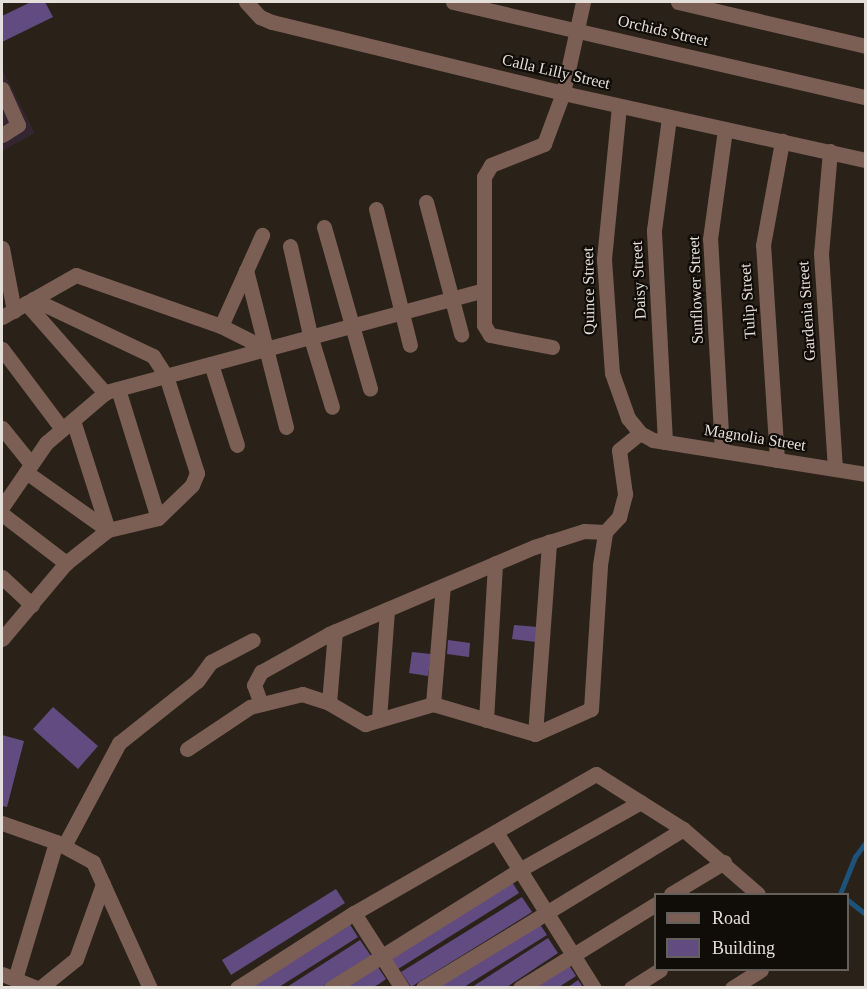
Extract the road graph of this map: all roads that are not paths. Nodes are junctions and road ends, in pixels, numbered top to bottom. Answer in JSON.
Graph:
{"nodes":[{"id":1,"x":246,"y":2,"type":"edge"},
{"id":2,"x":453,"y":2,"type":"edge"},
{"id":3,"x":583,"y":2,"type":"edge"},
{"id":4,"x":678,"y":2,"type":"edge"},
{"id":5,"x":577,"y":30,"type":"junction"},
{"id":6,"x":866,"y":46,"type":"edge"},
{"id":7,"x":2,"y":89,"type":"edge"},
{"id":8,"x":563,"y":93,"type":"junction"},
{"id":9,"x":866,"y":97,"type":"edge"},
{"id":10,"x":619,"y":106,"type":"junction"},
{"id":11,"x":669,"y":117,"type":"junction"},
{"id":12,"x":725,"y":129,"type":"junction"},
{"id":13,"x":2,"y":135,"type":"edge"},
{"id":14,"x":782,"y":141,"type":"junction"},
{"id":15,"x":830,"y":151,"type":"junction"},
{"id":16,"x":866,"y":160,"type":"edge"},
{"id":17,"x":426,"y":202,"type":"dead end"},
{"id":18,"x":376,"y":209,"type":"dead end"},
{"id":19,"x":324,"y":227,"type":"dead end"},
{"id":20,"x":262,"y":235,"type":"dead end"},
{"id":21,"x":290,"y":246,"type":"dead end"},
{"id":22,"x":2,"y":248,"type":"edge"},
{"id":23,"x":246,"y":270,"type":"junction"},
{"id":24,"x":482,"y":291,"type":"junction"},
{"id":25,"x":451,"y":299,"type":"junction"},
{"id":26,"x":19,"y":308,"type":"edge"},
{"id":27,"x":403,"y":312,"type":"junction"},
{"id":28,"x":221,"y":326,"type":"junction"},
{"id":29,"x":351,"y":326,"type":"junction"},
{"id":30,"x":461,"y":334,"type":"dead end"},
{"id":31,"x":310,"y":335,"type":"junction"},
{"id":32,"x":410,"y":345,"type":"dead end"},
{"id":33,"x":552,"y":347,"type":"dead end"},
{"id":34,"x":265,"y":348,"type":"junction"},
{"id":35,"x":2,"y":349,"type":"edge"},
{"id":36,"x":211,"y":364,"type":"junction"},
{"id":37,"x":166,"y":376,"type":"junction"},
{"id":38,"x":370,"y":389,"type":"dead end"},
{"id":39,"x":112,"y":391,"type":"junction"},
{"id":40,"x":332,"y":407,"type":"dead end"},
{"id":41,"x":68,"y":424,"type":"junction"},
{"id":42,"x":286,"y":427,"type":"dead end"},
{"id":43,"x":2,"y":428,"type":"edge"},
{"id":44,"x":640,"y":433,"type":"junction"},
{"id":45,"x":665,"y":442,"type":"junction"},
{"id":46,"x":237,"y":445,"type":"dead end"},
{"id":47,"x":722,"y":451,"type":"junction"},
{"id":48,"x":777,"y":460,"type":"junction"},
{"id":49,"x":28,"y":468,"type":"junction"},
{"id":50,"x":835,"y":469,"type":"junction"},
{"id":51,"x":866,"y":474,"type":"edge"},
{"id":52,"x":3,"y":504,"type":"edge"},
{"id":53,"x":158,"y":519,"type":"junction"},
{"id":54,"x":108,"y":530,"type":"junction"},
{"id":55,"x":605,"y":532,"type":"junction"},
{"id":56,"x":549,"y":542,"type":"junction"},
{"id":57,"x":66,"y":563,"type":"junction"},
{"id":58,"x":495,"y":563,"type":"junction"},
{"id":59,"x":2,"y":577,"type":"edge"},
{"id":60,"x":443,"y":586,"type":"junction"},
{"id":61,"x":32,"y":605,"type":"junction"},
{"id":62,"x":387,"y":609,"type":"junction"},
{"id":63,"x":335,"y":631,"type":"junction"},
{"id":64,"x":2,"y":638,"type":"edge"},
{"id":65,"x":253,"y":640,"type":"dead end"},
{"id":66,"x":329,"y":703,"type":"junction"},
{"id":67,"x":261,"y":704,"type":"junction"},
{"id":68,"x":433,"y":704,"type":"junction"},
{"id":69,"x":379,"y":719,"type":"junction"},
{"id":70,"x":486,"y":720,"type":"junction"},
{"id":71,"x":535,"y":734,"type":"junction"},
{"id":72,"x":187,"y":749,"type":"dead end"},
{"id":73,"x":641,"y":802,"type":"junction"},
{"id":74,"x":2,"y":826,"type":"edge"},
{"id":75,"x":683,"y":829,"type":"junction"},
{"id":76,"x":496,"y":832,"type":"junction"},
{"id":77,"x":60,"y":844,"type":"junction"},
{"id":78,"x":724,"y":862,"type":"junction"},
{"id":79,"x":521,"y":869,"type":"junction"},
{"id":80,"x":103,"y":884,"type":"junction"},
{"id":81,"x":673,"y":893,"type":"edge"},
{"id":82,"x":757,"y":893,"type":"edge"},
{"id":83,"x":654,"y":905,"type":"edge"},
{"id":84,"x":546,"y":911,"type":"junction"},
{"id":85,"x":354,"y":913,"type":"junction"},
{"id":86,"x":381,"y":955,"type":"junction"},
{"id":87,"x":573,"y":955,"type":"junction"},
{"id":88,"x":657,"y":971,"type":"edge"},
{"id":89,"x":758,"y":971,"type":"edge"},
{"id":90,"x":8,"y":976,"type":"edge"},
{"id":91,"x":38,"y":987,"type":"edge"},
{"id":92,"x":150,"y":987,"type":"edge"},
{"id":93,"x":237,"y":987,"type":"edge"},
{"id":94,"x":331,"y":987,"type":"edge"},
{"id":95,"x":402,"y":987,"type":"edge"},
{"id":96,"x":423,"y":987,"type":"edge"},
{"id":97,"x":520,"y":987,"type":"edge"},
{"id":98,"x":594,"y":987,"type":"edge"},
{"id":99,"x":631,"y":987,"type":"edge"},
{"id":100,"x":732,"y":987,"type":"edge"}],
"edges":[{"from":1,"to":8,"type":"street","name":"Calla Lilly Street"},
{"from":2,"to":5,"type":"street","name":"Orchids Street"},
{"from":3,"to":5,"type":"street"},
{"from":4,"to":6,"type":"street"},
{"from":5,"to":8,"type":"street"},
{"from":5,"to":9,"type":"street","name":"Orchids Street"},
{"from":7,"to":13,"type":"street"},
{"from":8,"to":10,"type":"street","name":"Calla Lilly Street"},
{"from":8,"to":24,"type":"street"},
{"from":10,"to":11,"type":"street","name":"Calla Lilly Street"},
{"from":10,"to":44,"type":"street","name":"Quince Street"},
{"from":11,"to":12,"type":"street","name":"Calla Lilly Street"},
{"from":11,"to":45,"type":"street","name":"Daisy Street"},
{"from":12,"to":14,"type":"street","name":"Calla Lilly Street"},
{"from":12,"to":47,"type":"street","name":"Sunflower Street"},
{"from":14,"to":15,"type":"street","name":"Calla Lilly Street"},
{"from":14,"to":48,"type":"street","name":"Tulip Street"},
{"from":15,"to":16,"type":"street","name":"Calla Lilly Street"},
{"from":15,"to":50,"type":"street","name":"Gardenia Street"},
{"from":17,"to":25,"type":"street"},
{"from":18,"to":27,"type":"street"},
{"from":19,"to":29,"type":"street"},
{"from":20,"to":23,"type":"street"},
{"from":21,"to":31,"type":"street"},
{"from":22,"to":26,"type":"street"},
{"from":23,"to":28,"type":"street"},
{"from":23,"to":34,"type":"street"},
{"from":24,"to":25,"type":"street"},
{"from":24,"to":33,"type":"street"},
{"from":25,"to":27,"type":"street"},
{"from":25,"to":30,"type":"street"},
{"from":26,"to":28,"type":"street"},
{"from":26,"to":37,"type":"street"},
{"from":26,"to":39,"type":"street"},
{"from":27,"to":29,"type":"street"},
{"from":27,"to":32,"type":"street"},
{"from":28,"to":34,"type":"street"},
{"from":29,"to":31,"type":"street"},
{"from":29,"to":38,"type":"street"},
{"from":31,"to":34,"type":"street"},
{"from":31,"to":40,"type":"street"},
{"from":34,"to":36,"type":"street"},
{"from":34,"to":42,"type":"street"},
{"from":35,"to":41,"type":"street"},
{"from":36,"to":37,"type":"street"},
{"from":36,"to":46,"type":"street"},
{"from":37,"to":39,"type":"street"},
{"from":37,"to":53,"type":"street"},
{"from":39,"to":41,"type":"street"},
{"from":39,"to":53,"type":"street"},
{"from":41,"to":49,"type":"street"},
{"from":41,"to":54,"type":"street"},
{"from":43,"to":49,"type":"street"},
{"from":44,"to":45,"type":"street","name":"Magnolia Street"},
{"from":44,"to":55,"type":"street"},
{"from":45,"to":47,"type":"street","name":"Magnolia Street"},
{"from":47,"to":48,"type":"street","name":"Magnolia Street"},
{"from":48,"to":50,"type":"street","name":"Magnolia Street"},
{"from":49,"to":52,"type":"street"},
{"from":49,"to":54,"type":"street"},
{"from":50,"to":51,"type":"street","name":"Magnolia Street"},
{"from":52,"to":57,"type":"street"},
{"from":53,"to":54,"type":"street"},
{"from":54,"to":57,"type":"street"},
{"from":55,"to":56,"type":"street"},
{"from":55,"to":71,"type":"street"},
{"from":56,"to":58,"type":"street"},
{"from":56,"to":71,"type":"street"},
{"from":57,"to":61,"type":"street"},
{"from":58,"to":60,"type":"street"},
{"from":58,"to":70,"type":"street"},
{"from":59,"to":61,"type":"street"},
{"from":60,"to":62,"type":"street"},
{"from":60,"to":68,"type":"street"},
{"from":61,"to":64,"type":"street"},
{"from":62,"to":63,"type":"street"},
{"from":62,"to":69,"type":"street"},
{"from":63,"to":66,"type":"street"},
{"from":63,"to":67,"type":"street"},
{"from":65,"to":77,"type":"street"},
{"from":66,"to":67,"type":"street"},
{"from":66,"to":69,"type":"street"},
{"from":67,"to":72,"type":"street"},
{"from":68,"to":69,"type":"street"},
{"from":68,"to":70,"type":"street"},
{"from":70,"to":71,"type":"street"},
{"from":73,"to":75,"type":"street"},
{"from":73,"to":76,"type":"street"},
{"from":73,"to":79,"type":"street"},
{"from":74,"to":77,"type":"street"},
{"from":75,"to":78,"type":"street"},
{"from":75,"to":84,"type":"street"},
{"from":76,"to":79,"type":"street"},
{"from":76,"to":85,"type":"street"},
{"from":77,"to":80,"type":"street"},
{"from":77,"to":90,"type":"street"},
{"from":78,"to":81,"type":"street"},
{"from":78,"to":82,"type":"street"},
{"from":79,"to":84,"type":"street"},
{"from":79,"to":86,"type":"street"},
{"from":80,"to":91,"type":"street"},
{"from":80,"to":92,"type":"street"},
{"from":83,"to":87,"type":"street"},
{"from":84,"to":87,"type":"street"},
{"from":84,"to":96,"type":"street"},
{"from":85,"to":86,"type":"street"},
{"from":85,"to":93,"type":"street"},
{"from":86,"to":94,"type":"street"},
{"from":86,"to":95,"type":"street"},
{"from":87,"to":97,"type":"street"},
{"from":87,"to":98,"type":"street"},
{"from":88,"to":99,"type":"street"},
{"from":89,"to":100,"type":"street"},
{"from":90,"to":91,"type":"street"}]}
